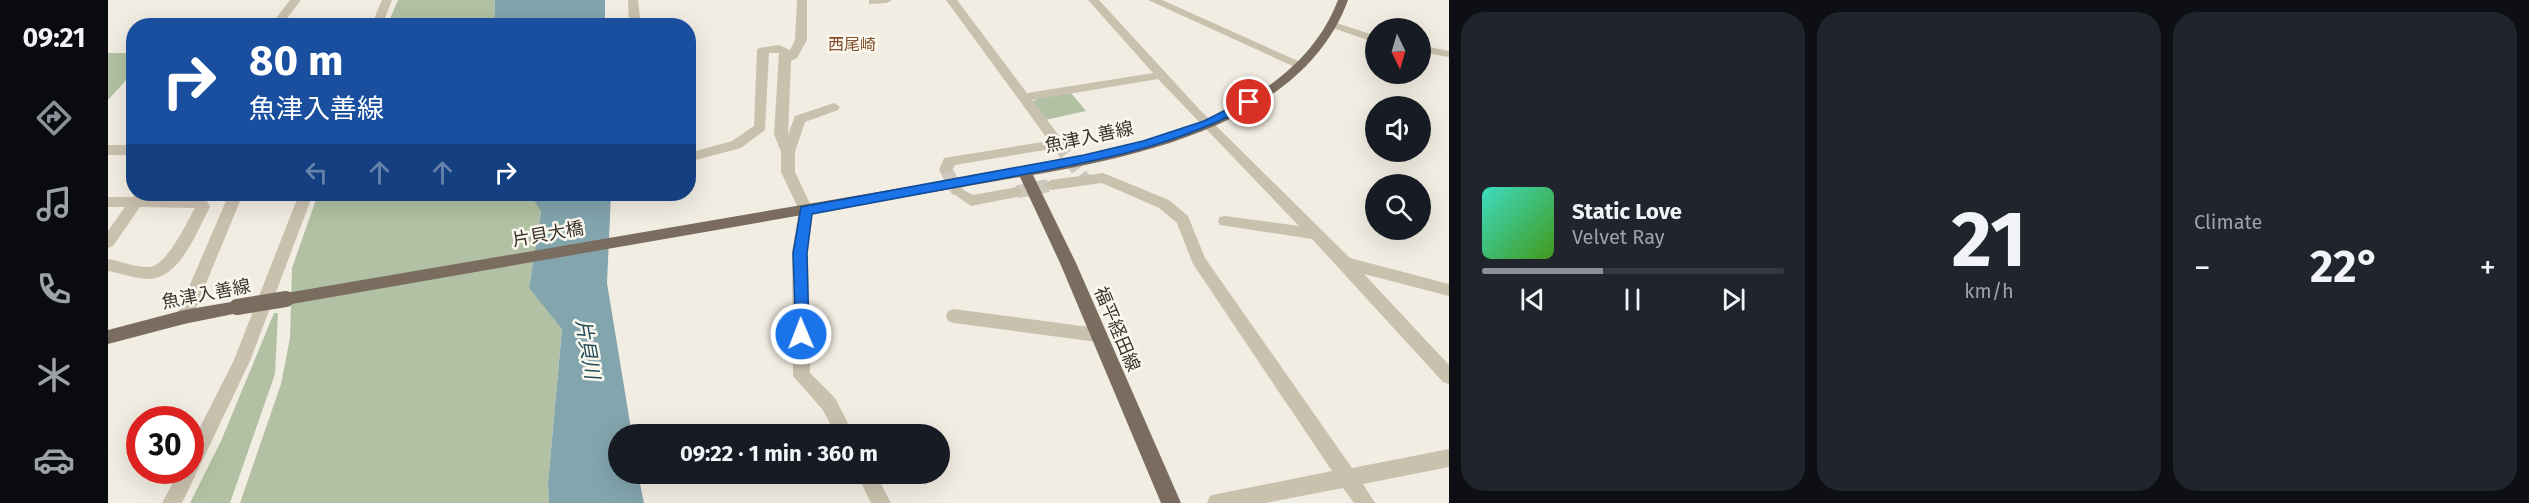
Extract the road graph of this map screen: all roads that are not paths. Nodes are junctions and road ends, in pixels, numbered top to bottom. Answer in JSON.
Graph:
{"nodes":[{"id":1,"x":296,"y":0,"type":"edge"},
{"id":2,"x":387,"y":0,"type":"edge"},
{"id":3,"x":633,"y":0,"type":"edge"},
{"id":4,"x":802,"y":0,"type":"edge"},
{"id":5,"x":887,"y":0,"type":"edge"},
{"id":6,"x":951,"y":0,"type":"edge"},
{"id":7,"x":1153,"y":0,"type":"edge"},
{"id":8,"x":1343,"y":0,"type":"edge"},
{"id":9,"x":873,"y":2,"type":"dead end"},
{"id":10,"x":1099,"y":2,"type":"edge"},
{"id":11,"x":281,"y":18,"type":"edge"},
{"id":12,"x":379,"y":18,"type":"edge"},
{"id":13,"x":634,"y":18,"type":"edge"},
{"id":14,"x":1334,"y":25,"type":"junction"},
{"id":15,"x":1365,"y":36,"type":"edge"},
{"id":16,"x":1431,"y":50,"type":"edge"},
{"id":17,"x":1449,"y":54,"type":"edge"},
{"id":18,"x":786,"y":59,"type":"junction"},
{"id":19,"x":1301,"y":65,"type":"junction"},
{"id":20,"x":1161,"y":75,"type":"junction"},
{"id":21,"x":1023,"y":98,"type":"junction"},
{"id":22,"x":834,"y":107,"type":"dead end"},
{"id":23,"x":1208,"y":124,"type":"junction"},
{"id":24,"x":108,"y":150,"type":"edge"},
{"id":25,"x":126,"y":150,"type":"edge"},
{"id":26,"x":788,"y":152,"type":"junction"},
{"id":27,"x":696,"y":156,"type":"edge"},
{"id":28,"x":946,"y":170,"type":"dead end"},
{"id":29,"x":1024,"y":170,"type":"junction"},
{"id":30,"x":1051,"y":185,"type":"tunnel mouth"},
{"id":31,"x":958,"y":192,"type":"dead end"},
{"id":32,"x":1017,"y":192,"type":"tunnel mouth"},
{"id":33,"x":126,"y":200,"type":"edge"},
{"id":34,"x":138,"y":201,"type":"edge"},
{"id":35,"x":177,"y":201,"type":"edge"},
{"id":36,"x":233,"y":201,"type":"edge"},
{"id":37,"x":303,"y":201,"type":"edge"},
{"id":38,"x":108,"y":202,"type":"edge"},
{"id":39,"x":798,"y":211,"type":"junction"},
{"id":40,"x":1225,"y":221,"type":"dead end"},
{"id":41,"x":1316,"y":234,"type":"junction"},
{"id":42,"x":108,"y":242,"type":"edge"},
{"id":43,"x":1345,"y":263,"type":"junction"},
{"id":44,"x":108,"y":265,"type":"edge"},
{"id":45,"x":1449,"y":290,"type":"edge"},
{"id":46,"x":313,"y":295,"type":"joint"},
{"id":47,"x":954,"y":316,"type":"dead end"},
{"id":48,"x":184,"y":317,"type":"junction"},
{"id":49,"x":1097,"y":335,"type":"junction"},
{"id":50,"x":108,"y":337,"type":"edge"},
{"id":51,"x":1449,"y":377,"type":"edge"},
{"id":52,"x":839,"y":424,"type":"edge"},
{"id":53,"x":204,"y":441,"type":"edge"},
{"id":54,"x":1449,"y":458,"type":"edge"},
{"id":55,"x":1347,"y":477,"type":"junction"},
{"id":56,"x":182,"y":484,"type":"edge"},
{"id":57,"x":871,"y":484,"type":"edge"},
{"id":58,"x":172,"y":503,"type":"edge"},
{"id":59,"x":881,"y":503,"type":"edge"},
{"id":60,"x":1171,"y":503,"type":"edge"},
{"id":61,"x":1217,"y":503,"type":"edge"},
{"id":62,"x":1365,"y":503,"type":"edge"}],
"edges":[{"from":1,"to":11,"type":"street"},
{"from":2,"to":12,"type":"street"},
{"from":3,"to":13,"type":"street"},
{"from":4,"to":18,"type":"street"},
{"from":5,"to":9,"type":"street"},
{"from":6,"to":21,"type":"street"},
{"from":7,"to":19,"type":"street"},
{"from":8,"to":14,"type":"main road","name":"魚津入善線"},
{"from":10,"to":20,"type":"street"},
{"from":14,"to":15,"type":"street"},
{"from":14,"to":19,"type":"main road","name":"魚津入善線"},
{"from":16,"to":17,"type":"street"},
{"from":18,"to":26,"type":"street"},
{"from":18,"to":27,"type":"street"},
{"from":19,"to":23,"type":"main road","name":"魚津入善線"},
{"from":20,"to":21,"type":"street"},
{"from":20,"to":23,"type":"street"},
{"from":21,"to":28,"type":"street"},
{"from":22,"to":26,"type":"street"},
{"from":23,"to":29,"type":"main road","name":"魚津入善線"},
{"from":23,"to":41,"type":"street"},
{"from":24,"to":25,"type":"street"},
{"from":26,"to":39,"type":"street"},
{"from":29,"to":39,"type":"main road","name":"魚津入善線"},
{"from":29,"to":49,"type":"main road","name":"福平経田線"},
{"from":30,"to":55,"type":"street"},
{"from":31,"to":32,"type":"street"},
{"from":33,"to":38,"type":"street"},
{"from":34,"to":42,"type":"street"},
{"from":35,"to":44,"type":"street"},
{"from":36,"to":48,"type":"street"},
{"from":37,"to":53,"type":"street"},
{"from":39,"to":46,"type":"main road","name":"片貝大橋"},
{"from":39,"to":52,"type":"street"},
{"from":40,"to":41,"type":"street"},
{"from":41,"to":43,"type":"street"},
{"from":43,"to":45,"type":"street"},
{"from":43,"to":51,"type":"street"},
{"from":46,"to":48,"type":"main road","name":"魚津入善線","bridge":true},
{"from":47,"to":49,"type":"street"},
{"from":48,"to":50,"type":"main road","name":"魚津入善線"},
{"from":49,"to":60,"type":"main road","name":"福平経田線"},
{"from":54,"to":55,"type":"street"},
{"from":55,"to":61,"type":"street"},
{"from":55,"to":62,"type":"street"},
{"from":56,"to":58,"type":"street"},
{"from":57,"to":59,"type":"street"}]}
